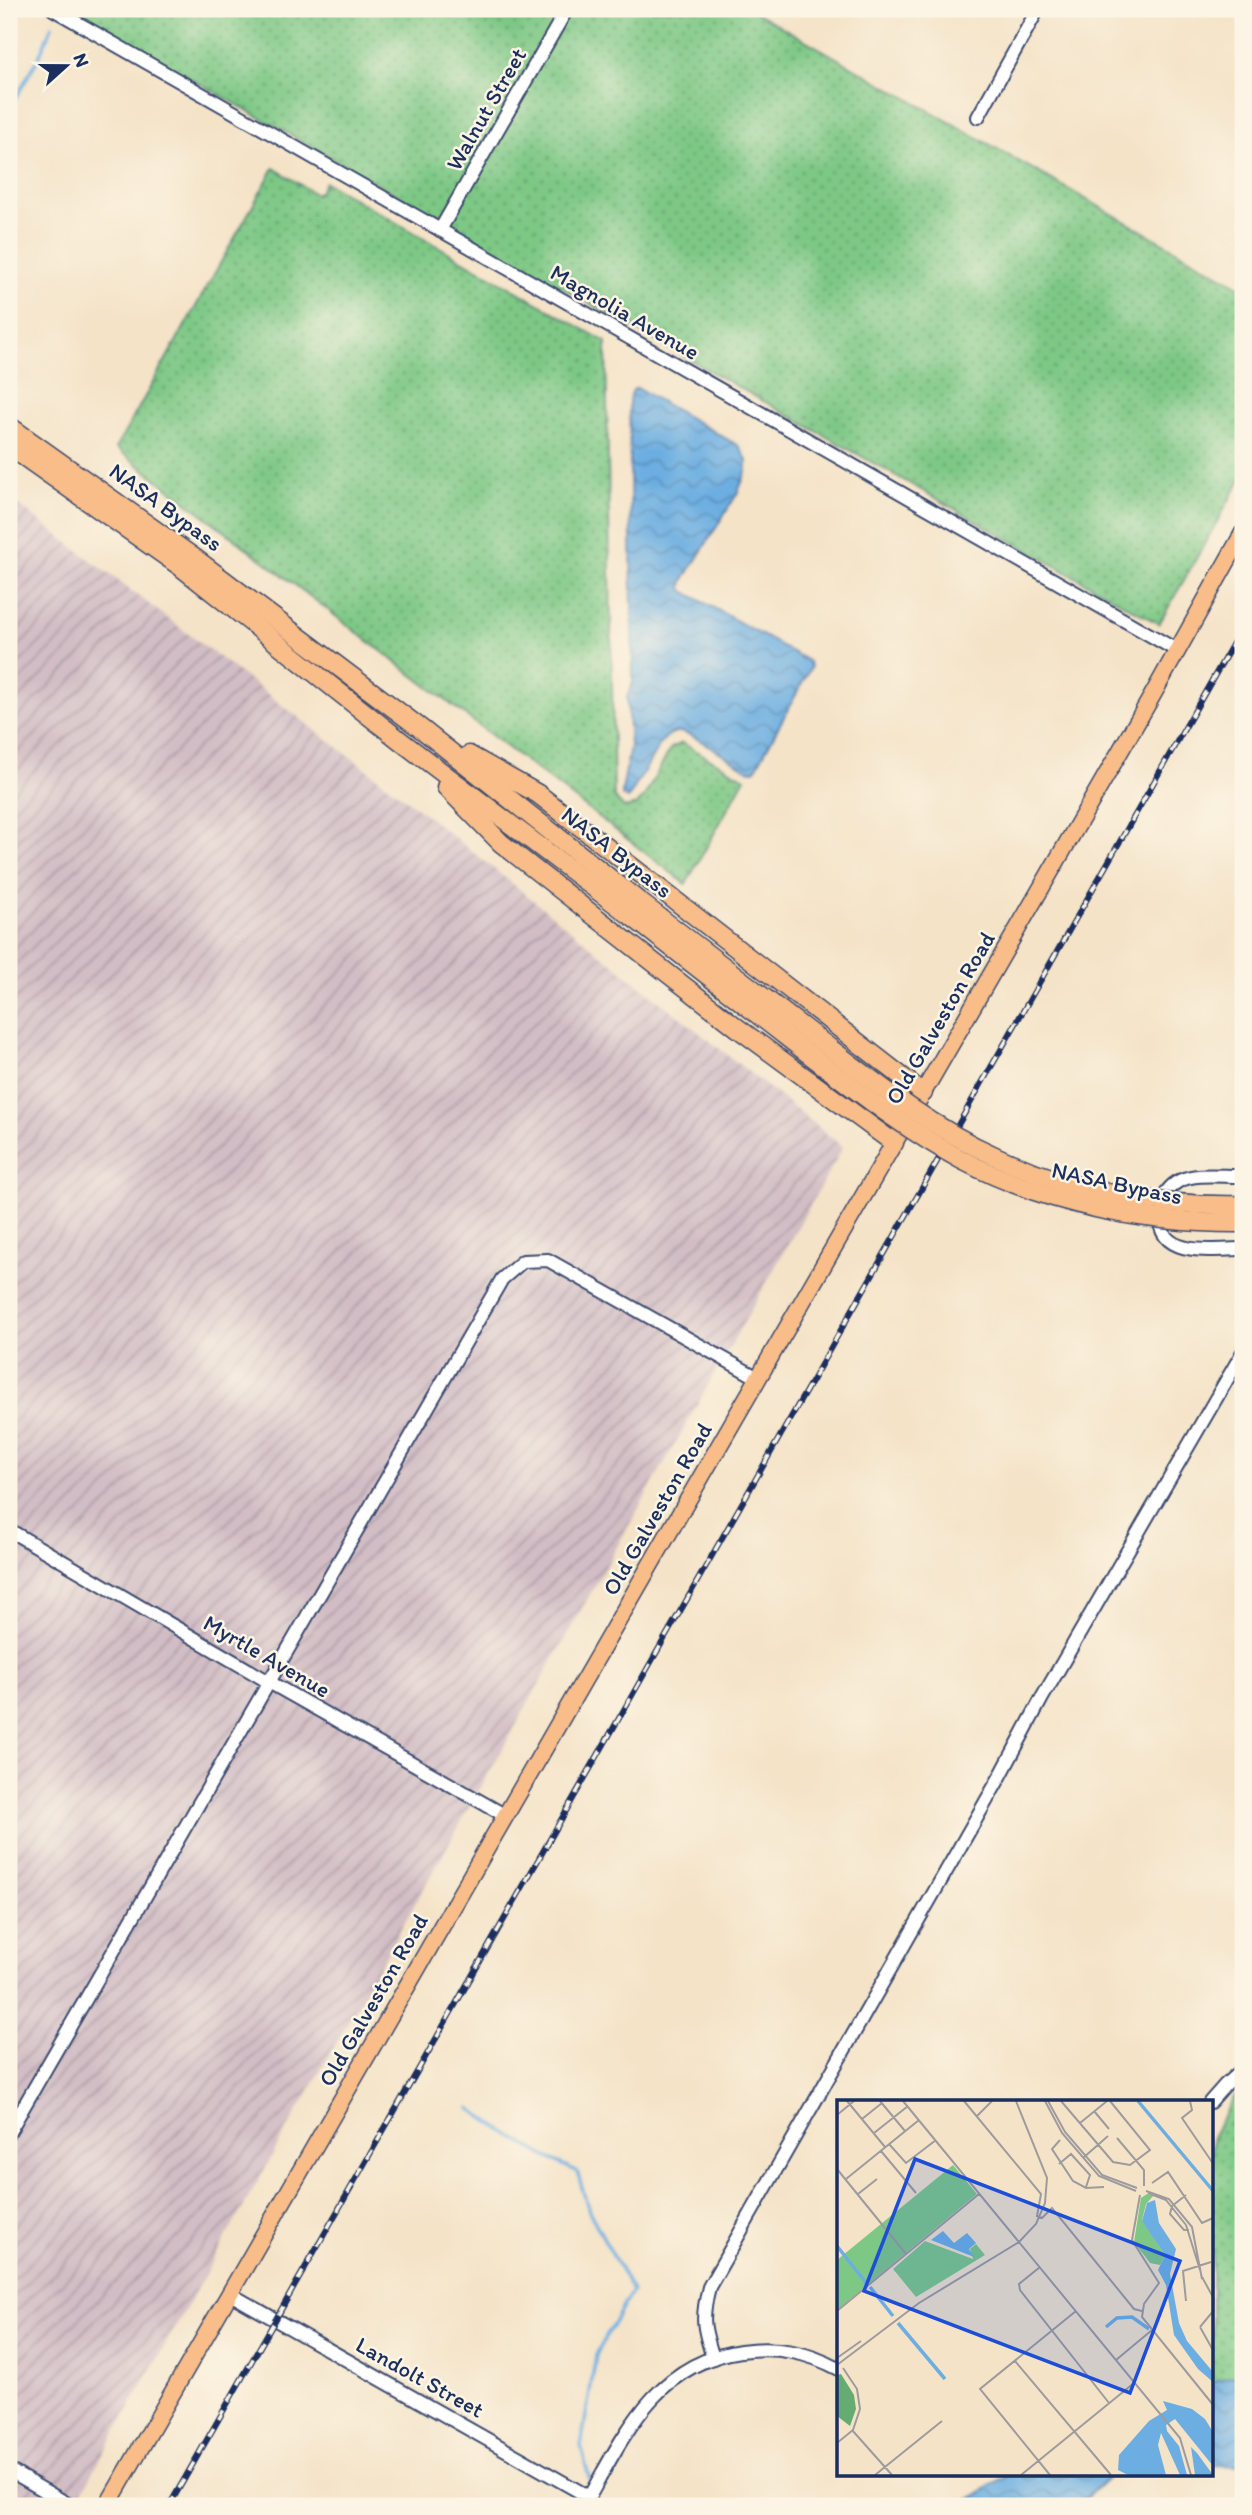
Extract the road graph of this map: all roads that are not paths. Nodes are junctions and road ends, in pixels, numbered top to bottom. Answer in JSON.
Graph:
{"nodes":[{"id":1,"x":53,"y":9,"type":"edge"},
{"id":2,"x":567,"y":9,"type":"edge"},
{"id":3,"x":1038,"y":9,"type":"edge"},
{"id":4,"x":978,"y":117,"type":"dead end"},
{"id":5,"x":440,"y":230,"type":"junction"},
{"id":6,"x":9,"y":426,"type":"edge"},
{"id":7,"x":9,"y":446,"type":"edge"},
{"id":8,"x":1243,"y":534,"type":"edge"},
{"id":9,"x":1178,"y":652,"type":"junction"},
{"id":10,"x":424,"y":731,"type":"junction"},
{"id":11,"x":402,"y":742,"type":"junction"},
{"id":12,"x":636,"y":909,"type":"junction"},
{"id":13,"x":771,"y":974,"type":"junction"},
{"id":14,"x":740,"y":1029,"type":"junction"},
{"id":15,"x":923,"y":1093,"type":"junction"},
{"id":16,"x":894,"y":1143,"type":"junction"},
{"id":17,"x":1243,"y":1177,"type":"edge"},
{"id":18,"x":1243,"y":1205,"type":"edge"},
{"id":19,"x":1243,"y":1223,"type":"edge"},
{"id":20,"x":1243,"y":1249,"type":"edge"},
{"id":21,"x":1243,"y":1352,"type":"edge"},
{"id":22,"x":758,"y":1378,"type":"junction"},
{"id":23,"x":9,"y":1530,"type":"edge"},
{"id":24,"x":269,"y":1682,"type":"junction"},
{"id":25,"x":506,"y":1816,"type":"junction"},
{"id":26,"x":1243,"y":2069,"type":"edge"},
{"id":27,"x":1212,"y":2100,"type":"edge"},
{"id":28,"x":9,"y":2132,"type":"edge"},
{"id":29,"x":229,"y":2294,"type":"junction"},
{"id":30,"x":713,"y":2358,"type":"junction"},
{"id":31,"x":837,"y":2367,"type":"edge"},
{"id":32,"x":9,"y":2470,"type":"edge"},
{"id":33,"x":587,"y":2501,"type":"edge"},
{"id":34,"x":71,"y":2506,"type":"edge"},
{"id":35,"x":107,"y":2506,"type":"edge"}],
"edges":[{"from":1,"to":5,"type":"street","name":"Magnolia Avenue"},
{"from":2,"to":5,"type":"street","name":"Walnut Street"},
{"from":3,"to":4,"type":"street"},
{"from":5,"to":9,"type":"street","name":"Magnolia Avenue"},
{"from":6,"to":10,"type":"highway","name":"NASA Bypass"},
{"from":7,"to":11,"type":"highway","name":"NASA Bypass"},
{"from":8,"to":9,"type":"main road","name":"Old Galveston Road"},
{"from":9,"to":15,"type":"main road","name":"Old Galveston Road"},
{"from":10,"to":12,"type":"highway","name":"NASA Bypass"},
{"from":10,"to":13,"type":"highway"},
{"from":11,"to":12,"type":"highway","name":"NASA Bypass"},
{"from":11,"to":14,"type":"highway"},
{"from":12,"to":18,"type":"highway","name":"NASA Bypass","bridge":true},
{"from":12,"to":19,"type":"highway","name":"NASA Bypass","bridge":true},
{"from":13,"to":14,"type":"highway"},
{"from":13,"to":15,"type":"highway"},
{"from":14,"to":16,"type":"highway"},
{"from":15,"to":16,"type":"main road","name":"Old Galveston Road"},
{"from":16,"to":22,"type":"main road","name":"Old Galveston Road"},
{"from":17,"to":20,"type":"street"},
{"from":21,"to":30,"type":"street"},
{"from":22,"to":24,"type":"street"},
{"from":22,"to":25,"type":"main road","name":"Old Galveston Road"},
{"from":23,"to":24,"type":"street","name":"Myrtle Avenue"},
{"from":24,"to":25,"type":"street","name":"Myrtle Avenue"},
{"from":24,"to":28,"type":"street"},
{"from":25,"to":29,"type":"main road","name":"Old Galveston Road"},
{"from":26,"to":27,"type":"street"},
{"from":29,"to":33,"type":"street","name":"Landolt Street"},
{"from":29,"to":35,"type":"main road","name":"Old Galveston Road"},
{"from":30,"to":31,"type":"street"},
{"from":30,"to":33,"type":"street"},
{"from":32,"to":34,"type":"street"}]}
